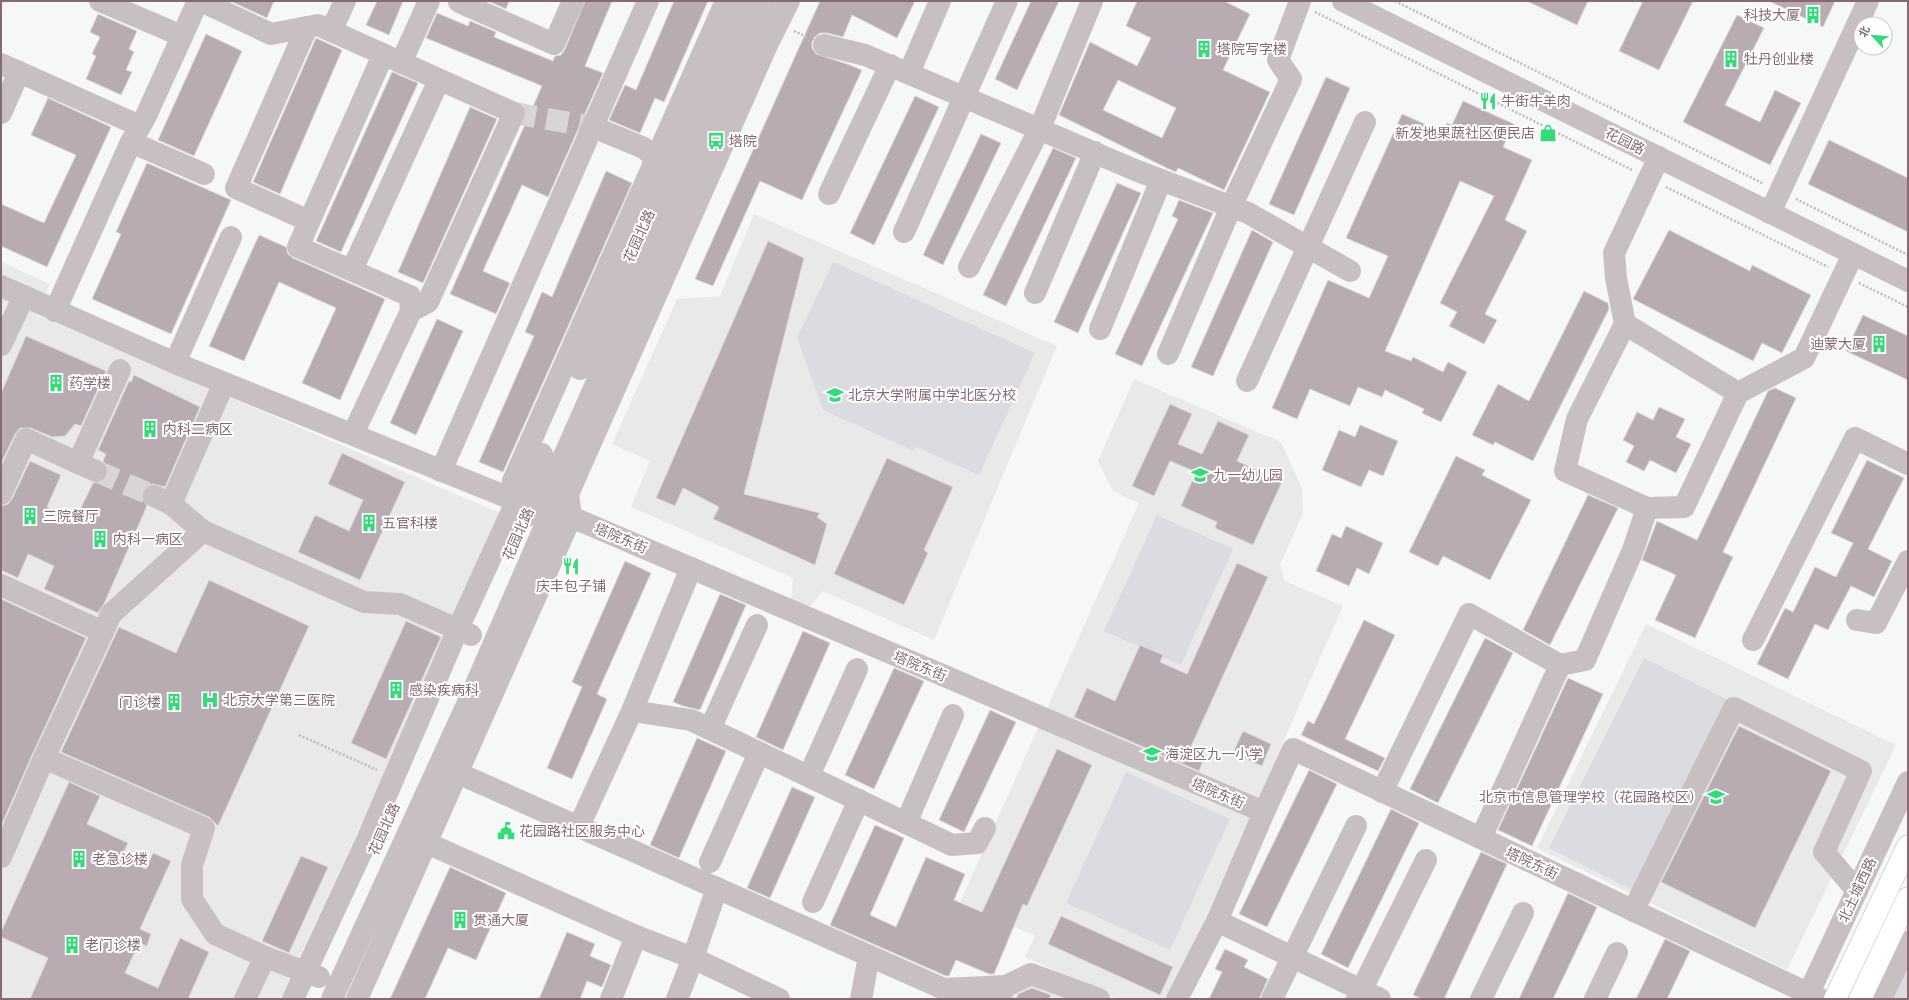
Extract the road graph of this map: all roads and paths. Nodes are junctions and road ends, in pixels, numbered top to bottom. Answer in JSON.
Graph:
{"nodes":[{"id":1,"x":100,"y":1,"type":"edge"},
{"id":2,"x":199,"y":1,"type":"edge"},
{"id":3,"x":345,"y":1,"type":"edge"},
{"id":4,"x":429,"y":1,"type":"edge"},
{"id":5,"x":459,"y":1,"type":"edge"},
{"id":6,"x":573,"y":1,"type":"edge"},
{"id":7,"x":648,"y":1,"type":"edge"},
{"id":8,"x":726,"y":1,"type":"edge"},
{"id":9,"x":743,"y":1,"type":"edge"},
{"id":10,"x":765,"y":1,"type":"edge"},
{"id":11,"x":789,"y":1,"type":"edge"},
{"id":12,"x":940,"y":1,"type":"edge"},
{"id":13,"x":1007,"y":1,"type":"edge"},
{"id":14,"x":1092,"y":1,"type":"edge"},
{"id":15,"x":1343,"y":1,"type":"edge"},
{"id":16,"x":1395,"y":1,"type":"edge"},
{"id":17,"x":1868,"y":1,"type":"edge"},
{"id":18,"x":1299,"y":2,"type":"edge"},
{"id":19,"x":307,"y":27,"type":"junction"},
{"id":20,"x":332,"y":31,"type":"junction"},
{"id":21,"x":182,"y":36,"type":"junction"},
{"id":22,"x":824,"y":45,"type":"dead end"},
{"id":23,"x":392,"y":59,"type":"junction"},
{"id":24,"x":10,"y":68,"type":"edge"},
{"id":25,"x":899,"y":69,"type":"junction"},
{"id":26,"x":438,"y":80,"type":"junction"},
{"id":27,"x":965,"y":97,"type":"junction"},
{"id":28,"x":1,"y":113,"type":"edge"},
{"id":29,"x":1365,"y":122,"type":"dead end"},
{"id":30,"x":593,"y":127,"type":"junction"},
{"id":31,"x":1040,"y":128,"type":"junction"},
{"id":32,"x":136,"y":134,"type":"junction"},
{"id":33,"x":1095,"y":152,"type":"junction"},
{"id":34,"x":1659,"y":157,"type":"junction"},
{"id":35,"x":663,"y":161,"type":"junction"},
{"id":36,"x":204,"y":174,"type":"dead end"},
{"id":37,"x":1649,"y":178,"type":"junction"},
{"id":38,"x":1161,"y":180,"type":"junction"},
{"id":39,"x":1780,"y":191,"type":"junction"},
{"id":40,"x":829,"y":194,"type":"dead end"},
{"id":41,"x":1231,"y":207,"type":"junction"},
{"id":42,"x":1770,"y":213,"type":"junction"},
{"id":43,"x":309,"y":222,"type":"junction"},
{"id":44,"x":904,"y":232,"type":"dead end"},
{"id":45,"x":231,"y":238,"type":"dead end"},
{"id":46,"x":1308,"y":248,"type":"junction"},
{"id":47,"x":1854,"y":254,"type":"junction"},
{"id":48,"x":1908,"y":255,"type":"edge"},
{"id":49,"x":969,"y":267,"type":"dead end"},
{"id":50,"x":352,"y":270,"type":"junction"},
{"id":51,"x":1350,"y":271,"type":"dead end"},
{"id":52,"x":1906,"y":274,"type":"edge"},
{"id":53,"x":1843,"y":275,"type":"junction"},
{"id":54,"x":1,"y":286,"type":"edge"},
{"id":55,"x":1035,"y":293,"type":"dead end"},
{"id":56,"x":24,"y":296,"type":"junction"},
{"id":57,"x":1908,"y":307,"type":"edge"},
{"id":58,"x":55,"y":311,"type":"junction"},
{"id":59,"x":411,"y":311,"type":"junction"},
{"id":60,"x":1625,"y":324,"type":"junction"},
{"id":61,"x":1100,"y":329,"type":"dead end"},
{"id":62,"x":1,"y":345,"type":"edge"},
{"id":63,"x":1168,"y":354,"type":"dead end"},
{"id":64,"x":175,"y":363,"type":"junction"},
{"id":65,"x":120,"y":370,"type":"dead end"},
{"id":66,"x":1247,"y":381,"type":"dead end"},
{"id":67,"x":224,"y":383,"type":"junction"},
{"id":68,"x":1738,"y":393,"type":"junction"},
{"id":69,"x":353,"y":434,"type":"junction"},
{"id":70,"x":1908,"y":464,"type":"edge"},
{"id":71,"x":442,"y":471,"type":"junction"},
{"id":72,"x":1,"y":494,"type":"edge"},
{"id":73,"x":543,"y":508,"type":"junction"},
{"id":74,"x":1647,"y":508,"type":"junction"},
{"id":75,"x":203,"y":531,"type":"junction"},
{"id":76,"x":1908,"y":561,"type":"edge"},
{"id":77,"x":691,"y":568,"type":"junction"},
{"id":78,"x":1,"y":585,"type":"edge"},
{"id":79,"x":1857,"y":620,"type":"dead end"},
{"id":80,"x":757,"y":625,"type":"dead end"},
{"id":81,"x":103,"y":632,"type":"junction"},
{"id":82,"x":465,"y":632,"type":"junction"},
{"id":83,"x":1752,"y":640,"type":"dead end"},
{"id":84,"x":1560,"y":665,"type":"junction"},
{"id":85,"x":857,"y":669,"type":"dead end"},
{"id":86,"x":632,"y":711,"type":"junction"},
{"id":87,"x":953,"y":715,"type":"dead end"},
{"id":88,"x":710,"y":729,"type":"junction"},
{"id":89,"x":298,"y":735,"type":"dead end"},
{"id":90,"x":759,"y":753,"type":"junction"},
{"id":91,"x":44,"y":758,"type":"junction"},
{"id":92,"x":448,"y":769,"type":"junction"},
{"id":93,"x":809,"y":776,"type":"junction"},
{"id":94,"x":394,"y":778,"type":"junction"},
{"id":95,"x":1908,"y":782,"type":"edge"},
{"id":96,"x":1382,"y":792,"type":"junction"},
{"id":97,"x":859,"y":800,"type":"junction"},
{"id":98,"x":1264,"y":812,"type":"junction"},
{"id":99,"x":906,"y":823,"type":"junction"},
{"id":100,"x":579,"y":826,"type":"junction"},
{"id":101,"x":1356,"y":826,"type":"dead end"},
{"id":102,"x":985,"y":828,"type":"dead end"},
{"id":103,"x":1480,"y":838,"type":"junction"},
{"id":104,"x":416,"y":839,"type":"junction"},
{"id":105,"x":1908,"y":846,"type":"edge"},
{"id":106,"x":1,"y":857,"type":"edge"},
{"id":107,"x":1426,"y":860,"type":"dead end"},
{"id":108,"x":710,"y":862,"type":"dead end"},
{"id":109,"x":717,"y":888,"type":"junction"},
{"id":110,"x":1857,"y":892,"type":"junction"},
{"id":111,"x":1908,"y":898,"type":"edge"},
{"id":112,"x":813,"y":902,"type":"dead end"},
{"id":113,"x":1633,"y":911,"type":"junction"},
{"id":114,"x":1523,"y":913,"type":"dead end"},
{"id":115,"x":1217,"y":920,"type":"junction"},
{"id":116,"x":636,"y":936,"type":"junction"},
{"id":117,"x":1908,"y":942,"type":"edge"},
{"id":118,"x":1617,"y":953,"type":"dead end"},
{"id":119,"x":869,"y":956,"type":"junction"},
{"id":120,"x":265,"y":957,"type":"junction"},
{"id":121,"x":1292,"y":957,"type":"junction"},
{"id":122,"x":694,"y":958,"type":"junction"},
{"id":123,"x":312,"y":974,"type":"junction"},
{"id":124,"x":1002,"y":992,"type":"edge"},
{"id":125,"x":1366,"y":996,"type":"edge"},
{"id":126,"x":1811,"y":997,"type":"edge"},
{"id":127,"x":245,"y":999,"type":"edge"},
{"id":128,"x":293,"y":999,"type":"edge"},
{"id":129,"x":310,"y":999,"type":"edge"},
{"id":130,"x":332,"y":999,"type":"edge"},
{"id":131,"x":357,"y":999,"type":"edge"},
{"id":132,"x":611,"y":999,"type":"edge"},
{"id":133,"x":677,"y":999,"type":"edge"},
{"id":134,"x":780,"y":999,"type":"edge"},
{"id":135,"x":861,"y":999,"type":"edge"},
{"id":136,"x":1099,"y":999,"type":"edge"},
{"id":137,"x":1177,"y":999,"type":"edge"},
{"id":138,"x":1272,"y":999,"type":"edge"},
{"id":139,"x":1481,"y":999,"type":"edge"},
{"id":140,"x":1595,"y":999,"type":"edge"},
{"id":141,"x":1835,"y":999,"type":"edge"},
{"id":142,"x":1860,"y":999,"type":"edge"},
{"id":143,"x":1881,"y":999,"type":"edge"}],
"edges":[{"from":1,"to":21,"type":"street"},
{"from":2,"to":19,"type":"street"},
{"from":2,"to":21,"type":"street"},
{"from":3,"to":20,"type":"street"},
{"from":4,"to":23,"type":"street"},
{"from":5,"to":6,"type":"street"},
{"from":7,"to":30,"type":"street"},
{"from":8,"to":35,"type":"street"},
{"from":9,"to":35,"type":"street"},
{"from":10,"to":73,"type":"street","name":"花园北路"},
{"from":11,"to":73,"type":"street"},
{"from":12,"to":25,"type":"street"},
{"from":13,"to":27,"type":"street"},
{"from":14,"to":31,"type":"street"},
{"from":15,"to":34,"type":"street","name":"花园路"},
{"from":16,"to":39,"type":"path"},
{"from":17,"to":39,"type":"street"},
{"from":18,"to":37,"type":"path"},
{"from":18,"to":41,"type":"street"},
{"from":19,"to":20,"type":"street"},
{"from":19,"to":43,"type":"street"},
{"from":20,"to":23,"type":"street"},
{"from":21,"to":32,"type":"street"},
{"from":22,"to":25,"type":"street"},
{"from":23,"to":26,"type":"street"},
{"from":23,"to":43,"type":"street"},
{"from":24,"to":28,"type":"street"},
{"from":24,"to":32,"type":"street"},
{"from":25,"to":27,"type":"street"},
{"from":25,"to":40,"type":"street"},
{"from":26,"to":50,"type":"street"},
{"from":26,"to":59,"type":"street"},
{"from":27,"to":31,"type":"street"},
{"from":27,"to":44,"type":"street"},
{"from":29,"to":46,"type":"street"},
{"from":30,"to":35,"type":"street"},
{"from":30,"to":71,"type":"street"},
{"from":31,"to":33,"type":"street"},
{"from":31,"to":49,"type":"street"},
{"from":32,"to":36,"type":"street"},
{"from":32,"to":58,"type":"street"},
{"from":33,"to":38,"type":"street"},
{"from":33,"to":55,"type":"street"},
{"from":34,"to":37,"type":"street"},
{"from":34,"to":42,"type":"street","name":"花园路"},
{"from":35,"to":73,"type":"street"},
{"from":37,"to":53,"type":"path"},
{"from":37,"to":60,"type":"street"},
{"from":38,"to":41,"type":"street"},
{"from":38,"to":61,"type":"street"},
{"from":39,"to":42,"type":"street"},
{"from":39,"to":48,"type":"path"},
{"from":41,"to":46,"type":"street"},
{"from":41,"to":63,"type":"street"},
{"from":42,"to":47,"type":"street","name":"花园路"},
{"from":43,"to":50,"type":"street"},
{"from":45,"to":64,"type":"street"},
{"from":46,"to":51,"type":"street"},
{"from":46,"to":66,"type":"street"},
{"from":47,"to":52,"type":"street","name":"花园路"},
{"from":47,"to":53,"type":"street"},
{"from":50,"to":59,"type":"street"},
{"from":53,"to":57,"type":"path"},
{"from":53,"to":68,"type":"street"},
{"from":54,"to":56,"type":"street","name":"塔院东街"},
{"from":56,"to":58,"type":"street","name":"塔院东街"},
{"from":56,"to":62,"type":"street"},
{"from":58,"to":64,"type":"street","name":"塔院东街"},
{"from":59,"to":69,"type":"street"},
{"from":60,"to":68,"type":"street"},
{"from":60,"to":74,"type":"street"},
{"from":64,"to":67,"type":"street","name":"塔院东街"},
{"from":65,"to":72,"type":"street"},
{"from":67,"to":69,"type":"street","name":"塔院东街"},
{"from":67,"to":75,"type":"street"},
{"from":68,"to":74,"type":"street"},
{"from":69,"to":71,"type":"street","name":"塔院东街"},
{"from":70,"to":83,"type":"street"},
{"from":71,"to":73,"type":"street","name":"塔院东街"},
{"from":73,"to":77,"type":"street","name":"塔院东街"},
{"from":73,"to":82,"type":"street"},
{"from":73,"to":92,"type":"street","name":"花园北路"},
{"from":74,"to":84,"type":"street"},
{"from":75,"to":81,"type":"street"},
{"from":75,"to":82,"type":"street"},
{"from":76,"to":79,"type":"street"},
{"from":77,"to":86,"type":"street"},
{"from":77,"to":98,"type":"street","name":"塔院东街"},
{"from":78,"to":81,"type":"street"},
{"from":80,"to":88,"type":"street"},
{"from":81,"to":91,"type":"street"},
{"from":82,"to":94,"type":"street"},
{"from":82,"to":123,"type":"street","name":"花园北路"},
{"from":84,"to":96,"type":"street"},
{"from":84,"to":103,"type":"street"},
{"from":85,"to":93,"type":"street"},
{"from":86,"to":88,"type":"street"},
{"from":86,"to":100,"type":"street"},
{"from":87,"to":99,"type":"street"},
{"from":88,"to":90,"type":"street"},
{"from":89,"to":94,"type":"path"},
{"from":90,"to":93,"type":"street"},
{"from":90,"to":108,"type":"street"},
{"from":91,"to":106,"type":"street"},
{"from":91,"to":120,"type":"street"},
{"from":92,"to":100,"type":"street"},
{"from":92,"to":104,"type":"street","name":"花园北路"},
{"from":93,"to":97,"type":"street"},
{"from":94,"to":123,"type":"street"},
{"from":95,"to":110,"type":"street","name":"北土城西路"},
{"from":96,"to":98,"type":"street","name":"塔院东街"},
{"from":96,"to":103,"type":"street","name":"塔院东街"},
{"from":97,"to":99,"type":"street"},
{"from":97,"to":112,"type":"street"},
{"from":98,"to":115,"type":"street"},
{"from":99,"to":102,"type":"street"},
{"from":100,"to":109,"type":"street"},
{"from":101,"to":121,"type":"street"},
{"from":103,"to":113,"type":"street","name":"塔院东街"},
{"from":104,"to":116,"type":"street"},
{"from":104,"to":130,"type":"street","name":"花园北路"},
{"from":104,"to":131,"type":"street"},
{"from":105,"to":141,"type":"main road","name":"北土城西路"},
{"from":107,"to":125,"type":"street"},
{"from":109,"to":119,"type":"street"},
{"from":109,"to":122,"type":"street"},
{"from":110,"to":113,"type":"street"},
{"from":110,"to":126,"type":"street","name":"北土城西路"},
{"from":111,"to":142,"type":"main road"},
{"from":113,"to":126,"type":"street","name":"塔院东街"},
{"from":114,"to":139,"type":"street"},
{"from":115,"to":121,"type":"street"},
{"from":115,"to":137,"type":"street"},
{"from":116,"to":122,"type":"street"},
{"from":116,"to":132,"type":"street"},
{"from":117,"to":143,"type":"street"},
{"from":118,"to":140,"type":"street"},
{"from":119,"to":124,"type":"street"},
{"from":119,"to":135,"type":"street"},
{"from":120,"to":123,"type":"street"},
{"from":120,"to":127,"type":"street"},
{"from":121,"to":125,"type":"street"},
{"from":121,"to":138,"type":"street"},
{"from":122,"to":133,"type":"street"},
{"from":122,"to":134,"type":"street"},
{"from":123,"to":128,"type":"street"},
{"from":123,"to":129,"type":"street","name":"花园北路"},
{"from":124,"to":136,"type":"street"}]}
